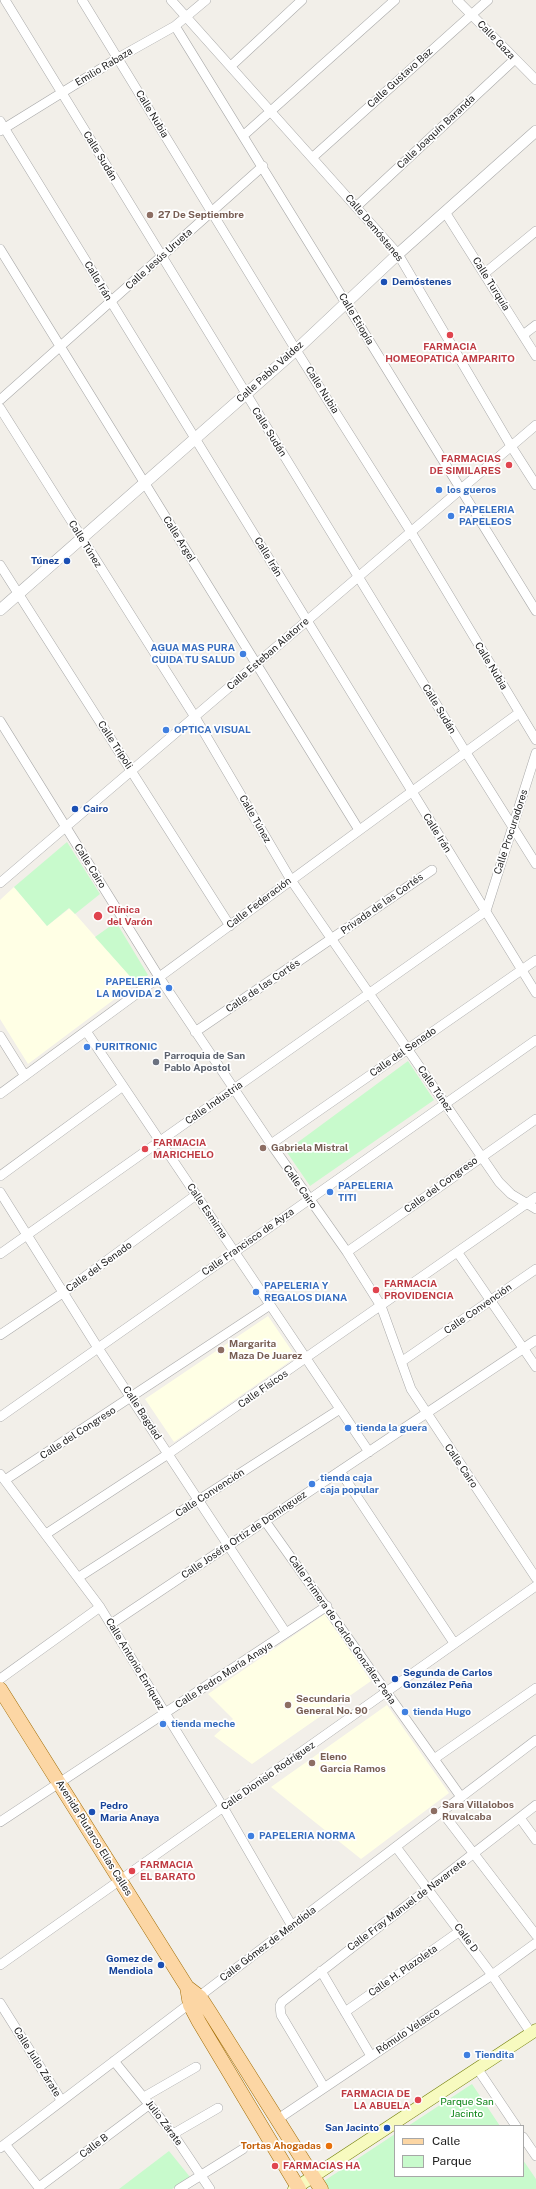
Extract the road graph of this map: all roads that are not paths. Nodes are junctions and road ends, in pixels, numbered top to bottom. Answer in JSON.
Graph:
{"nodes":[{"id":1,"x":5,"y":0,"type":"edge"},
{"id":2,"x":82,"y":0,"type":"edge"},
{"id":3,"x":171,"y":0,"type":"edge"},
{"id":4,"x":206,"y":0,"type":"edge"},
{"id":5,"x":302,"y":0,"type":"edge"},
{"id":6,"x":395,"y":0,"type":"edge"},
{"id":7,"x":457,"y":0,"type":"edge"},
{"id":8,"x":488,"y":0,"type":"edge"},
{"id":9,"x":472,"y":14,"type":"junction"},
{"id":10,"x":186,"y":17,"type":"junction"},
{"id":11,"x":175,"y":26,"type":"junction"},
{"id":12,"x":118,"y":58,"type":"junction"},
{"id":13,"x":515,"y":59,"type":"junction"},
{"id":14,"x":231,"y":66,"type":"junction"},
{"id":15,"x":536,"y":80,"type":"edge"},
{"id":16,"x":62,"y":93,"type":"junction"},
{"id":17,"x":271,"y":110,"type":"junction"},
{"id":18,"x":2,"y":127,"type":"edge"},
{"id":19,"x":536,"y":130,"type":"edge"},
{"id":20,"x":244,"y":135,"type":"junction"},
{"id":21,"x":313,"y":157,"type":"junction"},
{"id":22,"x":263,"y":166,"type":"junction"},
{"id":23,"x":356,"y":206,"type":"junction"},
{"id":24,"x":212,"y":212,"type":"junction"},
{"id":25,"x":445,"y":212,"type":"junction"},
{"id":26,"x":536,"y":231,"type":"edge"},
{"id":27,"x":0,"y":249,"type":"edge"},
{"id":28,"x":398,"y":254,"type":"junction"},
{"id":29,"x":161,"y":258,"type":"junction"},
{"id":30,"x":484,"y":273,"type":"junction"},
{"id":31,"x":110,"y":302,"type":"junction"},
{"id":32,"x":346,"y":303,"type":"junction"},
{"id":33,"x":536,"y":325,"type":"edge"},
{"id":34,"x":523,"y":335,"type":"junction"},
{"id":35,"x":60,"y":347,"type":"junction"},
{"id":36,"x":296,"y":350,"type":"junction"},
{"id":37,"x":536,"y":356,"type":"edge"},
{"id":38,"x":246,"y":394,"type":"junction"},
{"id":39,"x":0,"y":400,"type":"edge"},
{"id":40,"x":0,"y":408,"type":"edge"},
{"id":41,"x":536,"y":425,"type":"edge"},
{"id":42,"x":195,"y":439,"type":"junction"},
{"id":43,"x":511,"y":446,"type":"junction"},
{"id":44,"x":145,"y":484,"type":"junction"},
{"id":45,"x":536,"y":485,"type":"edge"},
{"id":46,"x":461,"y":490,"type":"junction"},
{"id":47,"x":411,"y":532,"type":"junction"},
{"id":48,"x":82,"y":539,"type":"junction"},
{"id":49,"x":0,"y":565,"type":"edge"},
{"id":50,"x":358,"y":576,"type":"junction"},
{"id":51,"x":18,"y":594,"type":"junction"},
{"id":52,"x":0,"y":610,"type":"edge"},
{"id":53,"x":536,"y":612,"type":"edge"},
{"id":54,"x":307,"y":621,"type":"junction"},
{"id":55,"x":257,"y":664,"type":"junction"},
{"id":56,"x":519,"y":713,"type":"junction"},
{"id":57,"x":195,"y":717,"type":"junction"},
{"id":58,"x":0,"y":721,"type":"edge"},
{"id":59,"x":536,"y":740,"type":"edge"},
{"id":60,"x":465,"y":752,"type":"junction"},
{"id":61,"x":536,"y":753,"type":"edge"},
{"id":62,"x":132,"y":771,"type":"junction"},
{"id":63,"x":411,"y":791,"type":"junction"},
{"id":64,"x":66,"y":827,"type":"junction"},
{"id":65,"x":513,"y":827,"type":"junction"},
{"id":66,"x":358,"y":830,"type":"junction"},
{"id":67,"x":536,"y":864,"type":"edge"},
{"id":68,"x":432,"y":870,"type":"dead end"},
{"id":69,"x":290,"y":880,"type":"junction"},
{"id":70,"x":0,"y":882,"type":"edge"},
{"id":71,"x":486,"y":911,"type":"junction"},
{"id":72,"x":230,"y":926,"type":"junction"},
{"id":73,"x":331,"y":939,"type":"junction"},
{"id":74,"x":536,"y":960,"type":"edge"},
{"id":75,"x":522,"y":970,"type":"junction"},
{"id":76,"x":158,"y":977,"type":"junction"},
{"id":77,"x":536,"y":993,"type":"edge"},
{"id":78,"x":369,"y":994,"type":"junction"},
{"id":79,"x":86,"y":1031,"type":"junction"},
{"id":80,"x":195,"y":1032,"type":"junction"},
{"id":81,"x":0,"y":1036,"type":"edge"},
{"id":82,"x":536,"y":1040,"type":"edge"},
{"id":83,"x":407,"y":1049,"type":"junction"},
{"id":84,"x":25,"y":1076,"type":"junction"},
{"id":85,"x":123,"y":1086,"type":"junction"},
{"id":86,"x":233,"y":1090,"type":"junction"},
{"id":87,"x":0,"y":1094,"type":"edge"},
{"id":88,"x":446,"y":1104,"type":"junction"},
{"id":89,"x":536,"y":1119,"type":"edge"},
{"id":90,"x":160,"y":1141,"type":"junction"},
{"id":91,"x":271,"y":1144,"type":"junction"},
{"id":92,"x":482,"y":1156,"type":"junction"},
{"id":93,"x":0,"y":1176,"type":"edge"},
{"id":94,"x":0,"y":1192,"type":"edge"},
{"id":95,"x":196,"y":1195,"type":"junction"},
{"id":96,"x":536,"y":1198,"type":"edge"},
{"id":97,"x":309,"y":1200,"type":"junction"},
{"id":98,"x":527,"y":1204,"type":"junction"},
{"id":99,"x":536,"y":1209,"type":"edge"},
{"id":100,"x":28,"y":1234,"type":"junction"},
{"id":101,"x":235,"y":1252,"type":"junction"},
{"id":102,"x":347,"y":1252,"type":"junction"},
{"id":103,"x":458,"y":1253,"type":"junction"},
{"id":104,"x":0,"y":1254,"type":"edge"},
{"id":105,"x":536,"y":1269,"type":"edge"},
{"id":106,"x":64,"y":1292,"type":"junction"},
{"id":107,"x":490,"y":1300,"type":"junction"},
{"id":108,"x":270,"y":1305,"type":"junction"},
{"id":109,"x":381,"y":1306,"type":"junction"},
{"id":110,"x":0,"y":1335,"type":"edge"},
{"id":111,"x":536,"y":1340,"type":"edge"},
{"id":112,"x":98,"y":1348,"type":"junction"},
{"id":113,"x":523,"y":1348,"type":"junction"},
{"id":114,"x":306,"y":1359,"type":"junction"},
{"id":115,"x":401,"y":1362,"type":"junction"},
{"id":116,"x":536,"y":1367,"type":"edge"},
{"id":117,"x":131,"y":1398,"type":"junction"},
{"id":118,"x":340,"y":1409,"type":"junction"},
{"id":119,"x":426,"y":1414,"type":"junction"},
{"id":120,"x":0,"y":1417,"type":"edge"},
{"id":121,"x":369,"y":1452,"type":"junction"},
{"id":122,"x":168,"y":1454,"type":"junction"},
{"id":123,"x":340,"y":1471,"type":"junction"},
{"id":124,"x":2,"y":1477,"type":"edge"},
{"id":125,"x":199,"y":1500,"type":"junction"},
{"id":126,"x":265,"y":1521,"type":"junction"},
{"id":127,"x":46,"y":1534,"type":"junction"},
{"id":128,"x":229,"y":1545,"type":"junction"},
{"id":129,"x":79,"y":1577,"type":"junction"},
{"id":130,"x":536,"y":1578,"type":"edge"},
{"id":131,"x":536,"y":1586,"type":"edge"},
{"id":132,"x":327,"y":1606,"type":"junction"},
{"id":133,"x":100,"y":1607,"type":"junction"},
{"id":134,"x":111,"y":1624,"type":"junction"},
{"id":135,"x":286,"y":1633,"type":"junction"},
{"id":136,"x":454,"y":1643,"type":"junction"},
{"id":137,"x":0,"y":1679,"type":"edge"},
{"id":138,"x":536,"y":1688,"type":"edge"},
{"id":139,"x":0,"y":1689,"type":"edge"},
{"id":140,"x":387,"y":1693,"type":"junction"},
{"id":141,"x":165,"y":1713,"type":"junction"},
{"id":142,"x":536,"y":1740,"type":"edge"},
{"id":143,"x":434,"y":1759,"type":"junction"},
{"id":144,"x":60,"y":1783,"type":"junction"},
{"id":145,"x":462,"y":1797,"type":"junction"},
{"id":146,"x":536,"y":1805,"type":"edge"},
{"id":147,"x":223,"y":1807,"type":"junction"},
{"id":148,"x":442,"y":1812,"type":"junction"},
{"id":149,"x":520,"y":1818,"type":"junction"},
{"id":150,"x":0,"y":1822,"type":"edge"},
{"id":151,"x":536,"y":1840,"type":"edge"},
{"id":152,"x":396,"y":1847,"type":"junction"},
{"id":153,"x":475,"y":1854,"type":"junction"},
{"id":154,"x":121,"y":1881,"type":"junction"},
{"id":155,"x":429,"y":1889,"type":"junction"},
{"id":156,"x":292,"y":1926,"type":"junction"},
{"id":157,"x":460,"y":1931,"type":"junction"},
{"id":158,"x":536,"y":1935,"type":"edge"},
{"id":159,"x":536,"y":1943,"type":"edge"},
{"id":160,"x":0,"y":1965,"type":"edge"},
{"id":161,"x":321,"y":1971,"type":"junction"},
{"id":162,"x":492,"y":1975,"type":"junction"},
{"id":163,"x":195,"y":2001,"type":"junction"},
{"id":164,"x":0,"y":2003,"type":"edge"},
{"id":165,"x":345,"y":2012,"type":"junction"},
{"id":166,"x":534,"y":2031,"type":"edge"},
{"id":167,"x":371,"y":2056,"type":"junction"},
{"id":168,"x":114,"y":2060,"type":"junction"},
{"id":169,"x":196,"y":2068,"type":"dead end"},
{"id":170,"x":477,"y":2068,"type":"junction"},
{"id":171,"x":324,"y":2087,"type":"junction"},
{"id":172,"x":61,"y":2100,"type":"junction"},
{"id":173,"x":147,"y":2100,"type":"junction"},
{"id":174,"x":218,"y":2108,"type":"dead end"},
{"id":175,"x":278,"y":2119,"type":"junction"},
{"id":176,"x":515,"y":2125,"type":"edge"},
{"id":177,"x":173,"y":2134,"type":"junction"},
{"id":178,"x":524,"y":2138,"type":"edge"},
{"id":179,"x":3,"y":2146,"type":"edge"},
{"id":180,"x":243,"y":2149,"type":"dead end"},
{"id":181,"x":536,"y":2156,"type":"edge"},
{"id":182,"x":200,"y":2175,"type":"junction"},
{"id":183,"x":313,"y":2177,"type":"junction"},
{"id":184,"x":40,"y":2188,"type":"edge"},
{"id":185,"x":297,"y":2188,"type":"edge"},
{"id":186,"x":179,"y":2189,"type":"edge"},
{"id":187,"x":210,"y":2189,"type":"edge"},
{"id":188,"x":321,"y":2189,"type":"edge"}],
"edges":[{"from":1,"to":16,"type":"street","name":"Calle Sudán"},
{"from":2,"to":12,"type":"street","name":"Calle Nubia"},
{"from":3,"to":10,"type":"street","name":"Calle Demóstenes"},
{"from":4,"to":10,"type":"street","name":"Emilio Rabaza"},
{"from":5,"to":14,"type":"street"},
{"from":6,"to":17,"type":"street"},
{"from":7,"to":9,"type":"street","name":"Calle Gaza"},
{"from":8,"to":9,"type":"street","name":"Calle Gustavo Baz"},
{"from":9,"to":13,"type":"street","name":"Calle Gaza"},
{"from":9,"to":21,"type":"street","name":"Calle Gustavo Baz"},
{"from":10,"to":11,"type":"street","name":"Emilio Rabaza"},
{"from":10,"to":14,"type":"street","name":"Calle Demóstenes"},
{"from":11,"to":12,"type":"street","name":"Emilio Rabaza"},
{"from":11,"to":20,"type":"street","name":"Calle Etiopía"},
{"from":12,"to":16,"type":"street","name":"Emilio Rabaza"},
{"from":12,"to":24,"type":"street","name":"Calle Nubia"},
{"from":13,"to":15,"type":"street","name":"Calle Gaza"},
{"from":13,"to":23,"type":"street","name":"Calle Joaquín Baranda"},
{"from":14,"to":17,"type":"street","name":"Calle Demóstenes"},
{"from":16,"to":18,"type":"street","name":"Emilio Rabaza"},
{"from":16,"to":29,"type":"street","name":"Calle Sudán"},
{"from":17,"to":20,"type":"street"},
{"from":17,"to":21,"type":"street","name":"Calle Demóstenes"},
{"from":18,"to":31,"type":"street","name":"Calle Irán"},
{"from":19,"to":25,"type":"street","name":"Calle Pablo Valdez"},
{"from":20,"to":22,"type":"street","name":"Calle Etiopía"},
{"from":21,"to":23,"type":"street","name":"Calle Demóstenes"},
{"from":22,"to":24,"type":"street","name":"Calle Jesús Urueta"},
{"from":22,"to":32,"type":"street","name":"Calle Etiopía"},
{"from":23,"to":28,"type":"street","name":"Calle Demóstenes"},
{"from":24,"to":29,"type":"street","name":"Calle Jesús Urueta"},
{"from":24,"to":36,"type":"street","name":"Calle Nubia"},
{"from":25,"to":28,"type":"street","name":"Calle Pablo Valdez"},
{"from":25,"to":30,"type":"street","name":"Calle Turquía"},
{"from":26,"to":30,"type":"street"},
{"from":27,"to":35,"type":"street","name":"Calle Argel"},
{"from":28,"to":32,"type":"street","name":"Calle Pablo Valdez"},
{"from":28,"to":43,"type":"street","name":"Calle Demóstenes"},
{"from":29,"to":31,"type":"street","name":"Calle Jesús Urueta"},
{"from":29,"to":38,"type":"street","name":"Calle Sudán"},
{"from":30,"to":34,"type":"street","name":"Calle Turquía"},
{"from":31,"to":35,"type":"street","name":"Calle Jesús Urueta"},
{"from":31,"to":42,"type":"street","name":"Calle Irán"},
{"from":32,"to":36,"type":"street","name":"Calle Pablo Valdez"},
{"from":32,"to":46,"type":"street","name":"Calle Etiopía"},
{"from":33,"to":34,"type":"street"},
{"from":34,"to":37,"type":"street","name":"Calle Turquía"},
{"from":35,"to":39,"type":"street","name":"Calle Jesús Urueta"},
{"from":35,"to":44,"type":"street","name":"Calle Argel"},
{"from":36,"to":38,"type":"street","name":"Calle Pablo Valdez"},
{"from":36,"to":47,"type":"street","name":"Calle Nubia"},
{"from":38,"to":42,"type":"street","name":"Calle Pablo Valdez"},
{"from":38,"to":50,"type":"street","name":"Calle Sudán"},
{"from":40,"to":48,"type":"street","name":"Calle Túnez"},
{"from":41,"to":43,"type":"street","name":"Calle Esteban Alatorre"},
{"from":42,"to":44,"type":"street","name":"Calle Pablo Valdez"},
{"from":42,"to":54,"type":"street","name":"Calle Irán"},
{"from":43,"to":45,"type":"street","name":"Calle Demóstenes"},
{"from":43,"to":46,"type":"street","name":"Calle Esteban Alatorre"},
{"from":44,"to":48,"type":"street","name":"Calle Pablo Valdez"},
{"from":44,"to":55,"type":"street","name":"Calle Argel"},
{"from":46,"to":47,"type":"street","name":"Calle Esteban Alatorre"},
{"from":46,"to":53,"type":"street","name":"Calle Etiopía"},
{"from":47,"to":50,"type":"street","name":"Calle Esteban Alatorre"},
{"from":47,"to":56,"type":"street","name":"Calle Nubia"},
{"from":48,"to":51,"type":"street","name":"Calle Pablo Valdez"},
{"from":48,"to":57,"type":"street","name":"Calle Túnez"},
{"from":49,"to":51,"type":"street","name":"Calle Trípoli"},
{"from":50,"to":54,"type":"street","name":"Calle Esteban Alatorre"},
{"from":50,"to":60,"type":"street","name":"Calle Sudán"},
{"from":51,"to":52,"type":"street","name":"Calle Pablo Valdez"},
{"from":51,"to":62,"type":"street","name":"Calle Trípoli"},
{"from":54,"to":55,"type":"street","name":"Calle Esteban Alatorre"},
{"from":54,"to":63,"type":"street","name":"Calle Irán"},
{"from":55,"to":57,"type":"street","name":"Calle Esteban Alatorre"},
{"from":55,"to":66,"type":"street","name":"Calle Argel"},
{"from":56,"to":59,"type":"street","name":"Calle Nubia"},
{"from":56,"to":60,"type":"street","name":"Calle Federación"},
{"from":57,"to":62,"type":"street","name":"Calle Esteban Alatorre"},
{"from":57,"to":69,"type":"street","name":"Calle Túnez"},
{"from":58,"to":64,"type":"street","name":"Calle Cairo"},
{"from":60,"to":63,"type":"street","name":"Calle Federación"},
{"from":60,"to":65,"type":"street","name":"Calle Sudán"},
{"from":61,"to":65,"type":"street","name":"Calle Procuradores"},
{"from":62,"to":64,"type":"street","name":"Calle Esteban Alatorre"},
{"from":62,"to":72,"type":"street","name":"Calle Trípoli"},
{"from":63,"to":66,"type":"street","name":"Calle Federación"},
{"from":63,"to":71,"type":"street","name":"Calle Irán"},
{"from":64,"to":70,"type":"street","name":"Calle Esteban Alatorre"},
{"from":64,"to":76,"type":"street","name":"Calle Cairo"},
{"from":65,"to":67,"type":"street","name":"Calle Sudán"},
{"from":65,"to":71,"type":"street","name":"Calle Procuradores"},
{"from":66,"to":69,"type":"street","name":"Calle Federación"},
{"from":68,"to":73,"type":"street","name":"Privada de las Cortés"},
{"from":69,"to":72,"type":"street","name":"Calle Federación"},
{"from":69,"to":73,"type":"street","name":"Calle Túnez"},
{"from":71,"to":75,"type":"street","name":"Calle Irán"},
{"from":71,"to":78,"type":"street","name":"Calle Industria"},
{"from":72,"to":76,"type":"street","name":"Calle Federación"},
{"from":73,"to":78,"type":"street","name":"Calle Túnez"},
{"from":73,"to":80,"type":"street","name":"Calle de las Cortés"},
{"from":74,"to":75,"type":"street","name":"Calle del Senado"},
{"from":75,"to":77,"type":"street","name":"Calle Irán"},
{"from":75,"to":83,"type":"street","name":"Calle del Senado"},
{"from":76,"to":79,"type":"street","name":"Calle Federación"},
{"from":76,"to":80,"type":"street","name":"Calle Cairo"},
{"from":78,"to":83,"type":"street","name":"Calle Túnez"},
{"from":78,"to":86,"type":"street","name":"Calle Industria"},
{"from":79,"to":84,"type":"street","name":"Calle Federación"},
{"from":79,"to":85,"type":"street","name":"Calle Esmirna"},
{"from":80,"to":86,"type":"street","name":"Calle Cairo"},
{"from":81,"to":84,"type":"street"},
{"from":82,"to":88,"type":"street","name":"Calle Francisco de Ayza"},
{"from":83,"to":88,"type":"street","name":"Calle Túnez"},
{"from":83,"to":91,"type":"street","name":"Calle del Senado"},
{"from":84,"to":87,"type":"street","name":"Calle Federación"},
{"from":85,"to":90,"type":"street","name":"Calle Esmirna"},
{"from":85,"to":93,"type":"street"},
{"from":86,"to":90,"type":"street","name":"Calle Industria"},
{"from":86,"to":91,"type":"street","name":"Calle Cairo"},
{"from":88,"to":92,"type":"street","name":"Calle Túnez"},
{"from":88,"to":97,"type":"street","name":"Calle Francisco de Ayza"},
{"from":89,"to":92,"type":"street","name":"Calle del Congreso"},
{"from":90,"to":95,"type":"street","name":"Calle Esmirna"},
{"from":90,"to":100,"type":"street","name":"Calle Industria"},
{"from":91,"to":97,"type":"street","name":"Calle Cairo"},
{"from":92,"to":98,"type":"street","name":"Calle Túnez"},
{"from":92,"to":102,"type":"street","name":"Calle del Congreso"},
{"from":94,"to":100,"type":"street","name":"Calle Bagdad"},
{"from":95,"to":101,"type":"street","name":"Calle Esmirna"},
{"from":95,"to":106,"type":"street","name":"Calle del Senado"},
{"from":96,"to":98,"type":"street","name":"Calle Físicos"},
{"from":97,"to":101,"type":"street","name":"Calle Francisco de Ayza"},
{"from":97,"to":102,"type":"street","name":"Calle Cairo"},
{"from":98,"to":99,"type":"street","name":"Calle Túnez"},
{"from":98,"to":103,"type":"street","name":"Calle Físicos"},
{"from":100,"to":104,"type":"street","name":"Calle Industria"},
{"from":100,"to":106,"type":"street","name":"Calle Bagdad"},
{"from":101,"to":108,"type":"street","name":"Calle Esmirna"},
{"from":101,"to":112,"type":"street","name":"Calle Francisco de Ayza"},
{"from":102,"to":109,"type":"street","name":"Calle Cairo"},
{"from":103,"to":107,"type":"street"},
{"from":103,"to":109,"type":"street","name":"Calle Físicos"},
{"from":105,"to":107,"type":"street","name":"Calle Convención"},
{"from":106,"to":110,"type":"street","name":"Calle del Senado"},
{"from":106,"to":112,"type":"street","name":"Calle Bagdad"},
{"from":107,"to":113,"type":"street"},
{"from":107,"to":115,"type":"street","name":"Calle Convención"},
{"from":108,"to":114,"type":"street","name":"Calle Esmirna"},
{"from":108,"to":117,"type":"street","name":"Calle del Congreso"},
{"from":109,"to":114,"type":"street","name":"Calle Físicos"},
{"from":109,"to":115,"type":"street","name":"Calle Cairo"},
{"from":111,"to":113,"type":"street","name":"Calle Joséfa Ortiz de Domínguez"},
{"from":112,"to":117,"type":"street","name":"Calle Bagdad"},
{"from":112,"to":120,"type":"street","name":"Calle Francisco de Ayza"},
{"from":113,"to":116,"type":"street"},
{"from":113,"to":119,"type":"street","name":"Calle Joséfa Ortiz de Domínguez"},
{"from":114,"to":118,"type":"street","name":"Calle Esmirna"},
{"from":114,"to":122,"type":"street","name":"Calle Físicos"},
{"from":115,"to":119,"type":"street","name":"Calle Cairo"},
{"from":117,"to":122,"type":"street","name":"Calle Bagdad"},
{"from":117,"to":124,"type":"street","name":"Calle del Congreso"},
{"from":118,"to":121,"type":"street","name":"Calle Esmirna"},
{"from":118,"to":125,"type":"street","name":"Calle Convención"},
{"from":119,"to":121,"type":"street","name":"Calle Joséfa Ortiz de Domínguez"},
{"from":119,"to":130,"type":"street","name":"Calle Cairo"},
{"from":121,"to":123,"type":"street","name":"Calle Joséfa Ortiz de Domínguez"},
{"from":122,"to":125,"type":"street","name":"Calle Bagdad"},
{"from":122,"to":127,"type":"street","name":"Calle Físicos"},
{"from":123,"to":126,"type":"street","name":"Calle Joséfa Ortiz de Domínguez"},
{"from":123,"to":136,"type":"street"},
{"from":124,"to":127,"type":"street","name":"Calle Antonio Enríquez"},
{"from":125,"to":128,"type":"street","name":"Calle Bagdad"},
{"from":125,"to":129,"type":"street","name":"Calle Convención"},
{"from":126,"to":128,"type":"street","name":"Calle Joséfa Ortiz de Domínguez"},
{"from":126,"to":132,"type":"street","name":"Calle Primera de Carlos González Peña"},
{"from":127,"to":129,"type":"street","name":"Calle Antonio Enríquez"},
{"from":128,"to":134,"type":"street","name":"Calle Joséfa Ortiz de Domínguez"},
{"from":128,"to":135,"type":"street","name":"Calle Bagdad"},
{"from":129,"to":133,"type":"street","name":"Calle Antonio Enríquez"},
{"from":131,"to":136,"type":"street","name":"Calle Dionisio Rodríguez"},
{"from":132,"to":135,"type":"street","name":"Calle Pedro María Anaya"},
{"from":132,"to":140,"type":"street","name":"Calle Primera de Carlos González Peña"},
{"from":133,"to":134,"type":"street","name":"Calle Antonio Enríquez"},
{"from":133,"to":137,"type":"street"},
{"from":134,"to":141,"type":"street","name":"Calle Antonio Enríquez"},
{"from":135,"to":141,"type":"street","name":"Calle Pedro María Anaya"},
{"from":136,"to":140,"type":"street","name":"Calle Dionisio Rodríguez"},
{"from":138,"to":143,"type":"street"},
{"from":139,"to":144,"type":"main road","name":"Avenida Plutarco Elías Calles"},
{"from":140,"to":143,"type":"street","name":"Calle Primera de Carlos González Peña"},
{"from":140,"to":147,"type":"street","name":"Calle Dionisio Rodríguez"},
{"from":141,"to":144,"type":"street","name":"Calle Pedro María Anaya"},
{"from":141,"to":147,"type":"street","name":"Calle Antonio Enríquez"},
{"from":142,"to":145,"type":"street","name":"Calle Gómez de Mendiola"},
{"from":143,"to":145,"type":"street","name":"Calle Primera de Carlos González Peña"},
{"from":144,"to":150,"type":"street","name":"Calle Pedro María Anaya"},
{"from":144,"to":154,"type":"main road","name":"Avenida Plutarco Elías Calles"},
{"from":145,"to":148,"type":"street","name":"Calle Gómez de Mendiola"},
{"from":146,"to":149,"type":"street","name":"Calle Fray Manuel de Navarrete"},
{"from":147,"to":154,"type":"street","name":"Calle Dionisio Rodríguez"},
{"from":147,"to":156,"type":"street","name":"Calle Antonio Enríquez"},
{"from":148,"to":152,"type":"street","name":"Calle Gómez de Mendiola"},
{"from":148,"to":153,"type":"street"},
{"from":149,"to":151,"type":"street"},
{"from":149,"to":153,"type":"street","name":"Calle Fray Manuel de Navarrete"},
{"from":152,"to":155,"type":"street","name":"Calle D"},
{"from":152,"to":156,"type":"street","name":"Calle Gómez de Mendiola"},
{"from":153,"to":155,"type":"street","name":"Calle Fray Manuel de Navarrete"},
{"from":153,"to":158,"type":"street"},
{"from":154,"to":160,"type":"street","name":"Calle Dionisio Rodríguez"},
{"from":154,"to":163,"type":"main road","name":"Avenida Plutarco Elías Calles"},
{"from":155,"to":157,"type":"street","name":"Calle D"},
{"from":155,"to":161,"type":"street","name":"Calle Fray Manuel de Navarrete"},
{"from":156,"to":163,"type":"street","name":"Calle Gómez de Mendiola"},
{"from":157,"to":162,"type":"street","name":"Calle D"},
{"from":157,"to":165,"type":"street","name":"Calle H. Plazoleta"},
{"from":159,"to":162,"type":"street","name":"Rómulo Velasco"},
{"from":161,"to":165,"type":"street"},
{"from":161,"to":171,"type":"street","name":"Calle Fray Manuel de Navarrete"},
{"from":162,"to":166,"type":"street","name":"Calle D"},
{"from":162,"to":167,"type":"street","name":"Rómulo Velasco"},
{"from":163,"to":168,"type":"street","name":"Calle Gómez de Mendiola"},
{"from":163,"to":175,"type":"main road","name":"Avenida Plutarco Elías Calles"},
{"from":163,"to":185,"type":"main road","name":"Avenida Plutarco Elías Calles"},
{"from":164,"to":172,"type":"street","name":"Calle Julio Zárate"},
{"from":165,"to":167,"type":"street"},
{"from":166,"to":170,"type":"main road"},
{"from":167,"to":171,"type":"street","name":"Rómulo Velasco"},
{"from":168,"to":172,"type":"street","name":"Calle Gómez de Mendiola"},
{"from":168,"to":173,"type":"street","name":"Julio Zárate"},
{"from":169,"to":173,"type":"street","name":"Calle B"},
{"from":170,"to":176,"type":"street"},
{"from":170,"to":183,"type":"main road"},
{"from":171,"to":175,"type":"street","name":"Rómulo Velasco"},
{"from":172,"to":179,"type":"street","name":"Calle Gómez de Mendiola"},
{"from":173,"to":177,"type":"street","name":"Julio Zárate"},
{"from":173,"to":184,"type":"street","name":"Calle B"},
{"from":174,"to":177,"type":"street"},
{"from":175,"to":183,"type":"main road","name":"Avenida Plutarco Elías Calles"},
{"from":177,"to":182,"type":"street","name":"Julio Zárate"},
{"from":178,"to":181,"type":"street"},
{"from":179,"to":184,"type":"street","name":"Calle B"},
{"from":180,"to":182,"type":"street"},
{"from":182,"to":186,"type":"street"},
{"from":182,"to":187,"type":"street","name":"Julio Zárate"},
{"from":183,"to":185,"type":"main road"},
{"from":183,"to":188,"type":"main road","name":"Avenida Plutarco Elías Calles"}]}
